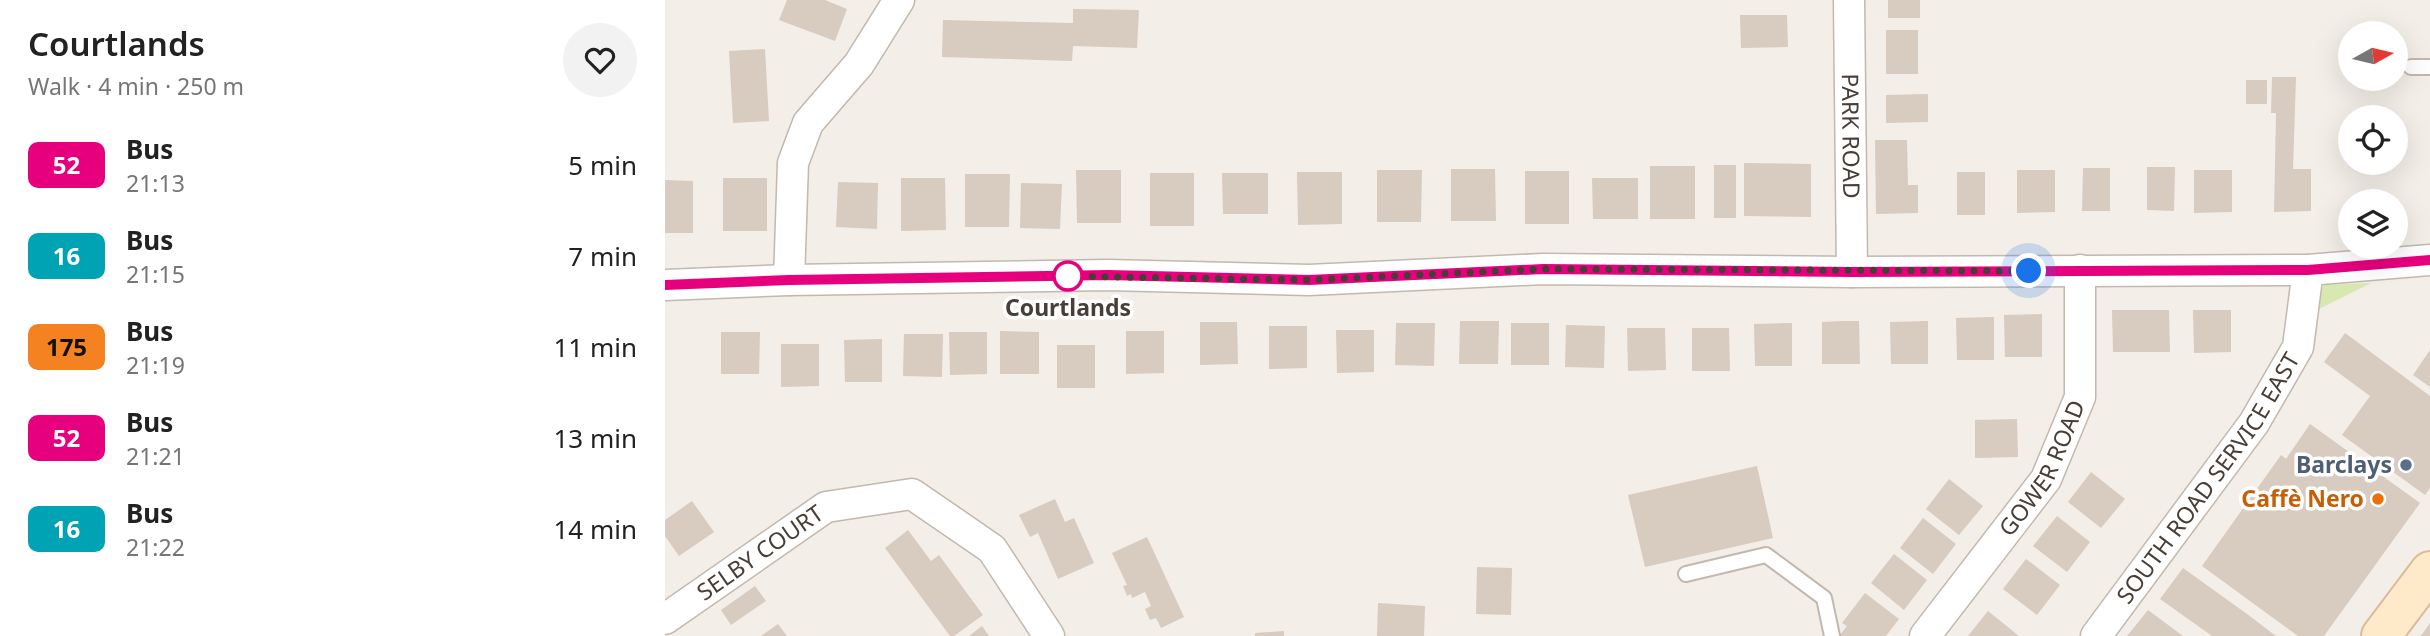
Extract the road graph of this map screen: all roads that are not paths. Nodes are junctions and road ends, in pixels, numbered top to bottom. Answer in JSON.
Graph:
{"nodes":[{"id":1,"x":899,"y":0,"type":"edge"},
{"id":2,"x":1849,"y":0,"type":"edge"},
{"id":3,"x":2411,"y":67,"type":"dead end"},
{"id":4,"x":2430,"y":67,"type":"edge"},
{"id":5,"x":2430,"y":260,"type":"edge"},
{"id":6,"x":2080,"y":270,"type":"junction"},
{"id":7,"x":2308,"y":270,"type":"junction"},
{"id":8,"x":1851,"y":272,"type":"junction"},
{"id":9,"x":789,"y":280,"type":"junction"},
{"id":10,"x":665,"y":285,"type":"edge"},
{"id":11,"x":2430,"y":571,"type":"edge"},
{"id":12,"x":1686,"y":574,"type":"dead end"},
{"id":13,"x":665,"y":619,"type":"edge"},
{"id":14,"x":1049,"y":636,"type":"edge"},
{"id":15,"x":1832,"y":636,"type":"edge"},
{"id":16,"x":1925,"y":636,"type":"edge"},
{"id":17,"x":2097,"y":636,"type":"edge"},
{"id":18,"x":2381,"y":636,"type":"edge"}],
"edges":[{"from":1,"to":9,"type":"street"},
{"from":2,"to":8,"type":"street","name":"PARK ROAD"},
{"from":3,"to":4,"type":"lane"},
{"from":5,"to":7,"type":"street"},
{"from":6,"to":7,"type":"street"},
{"from":6,"to":8,"type":"street"},
{"from":6,"to":16,"type":"street","name":"GOWER ROAD"},
{"from":7,"to":17,"type":"street","name":"SOUTH ROAD SERVICE EAST"},
{"from":8,"to":9,"type":"street"},
{"from":9,"to":10,"type":"street"},
{"from":11,"to":18,"type":"main road"},
{"from":12,"to":15,"type":"lane"},
{"from":13,"to":14,"type":"street","name":"SELBY COURT"}]}
